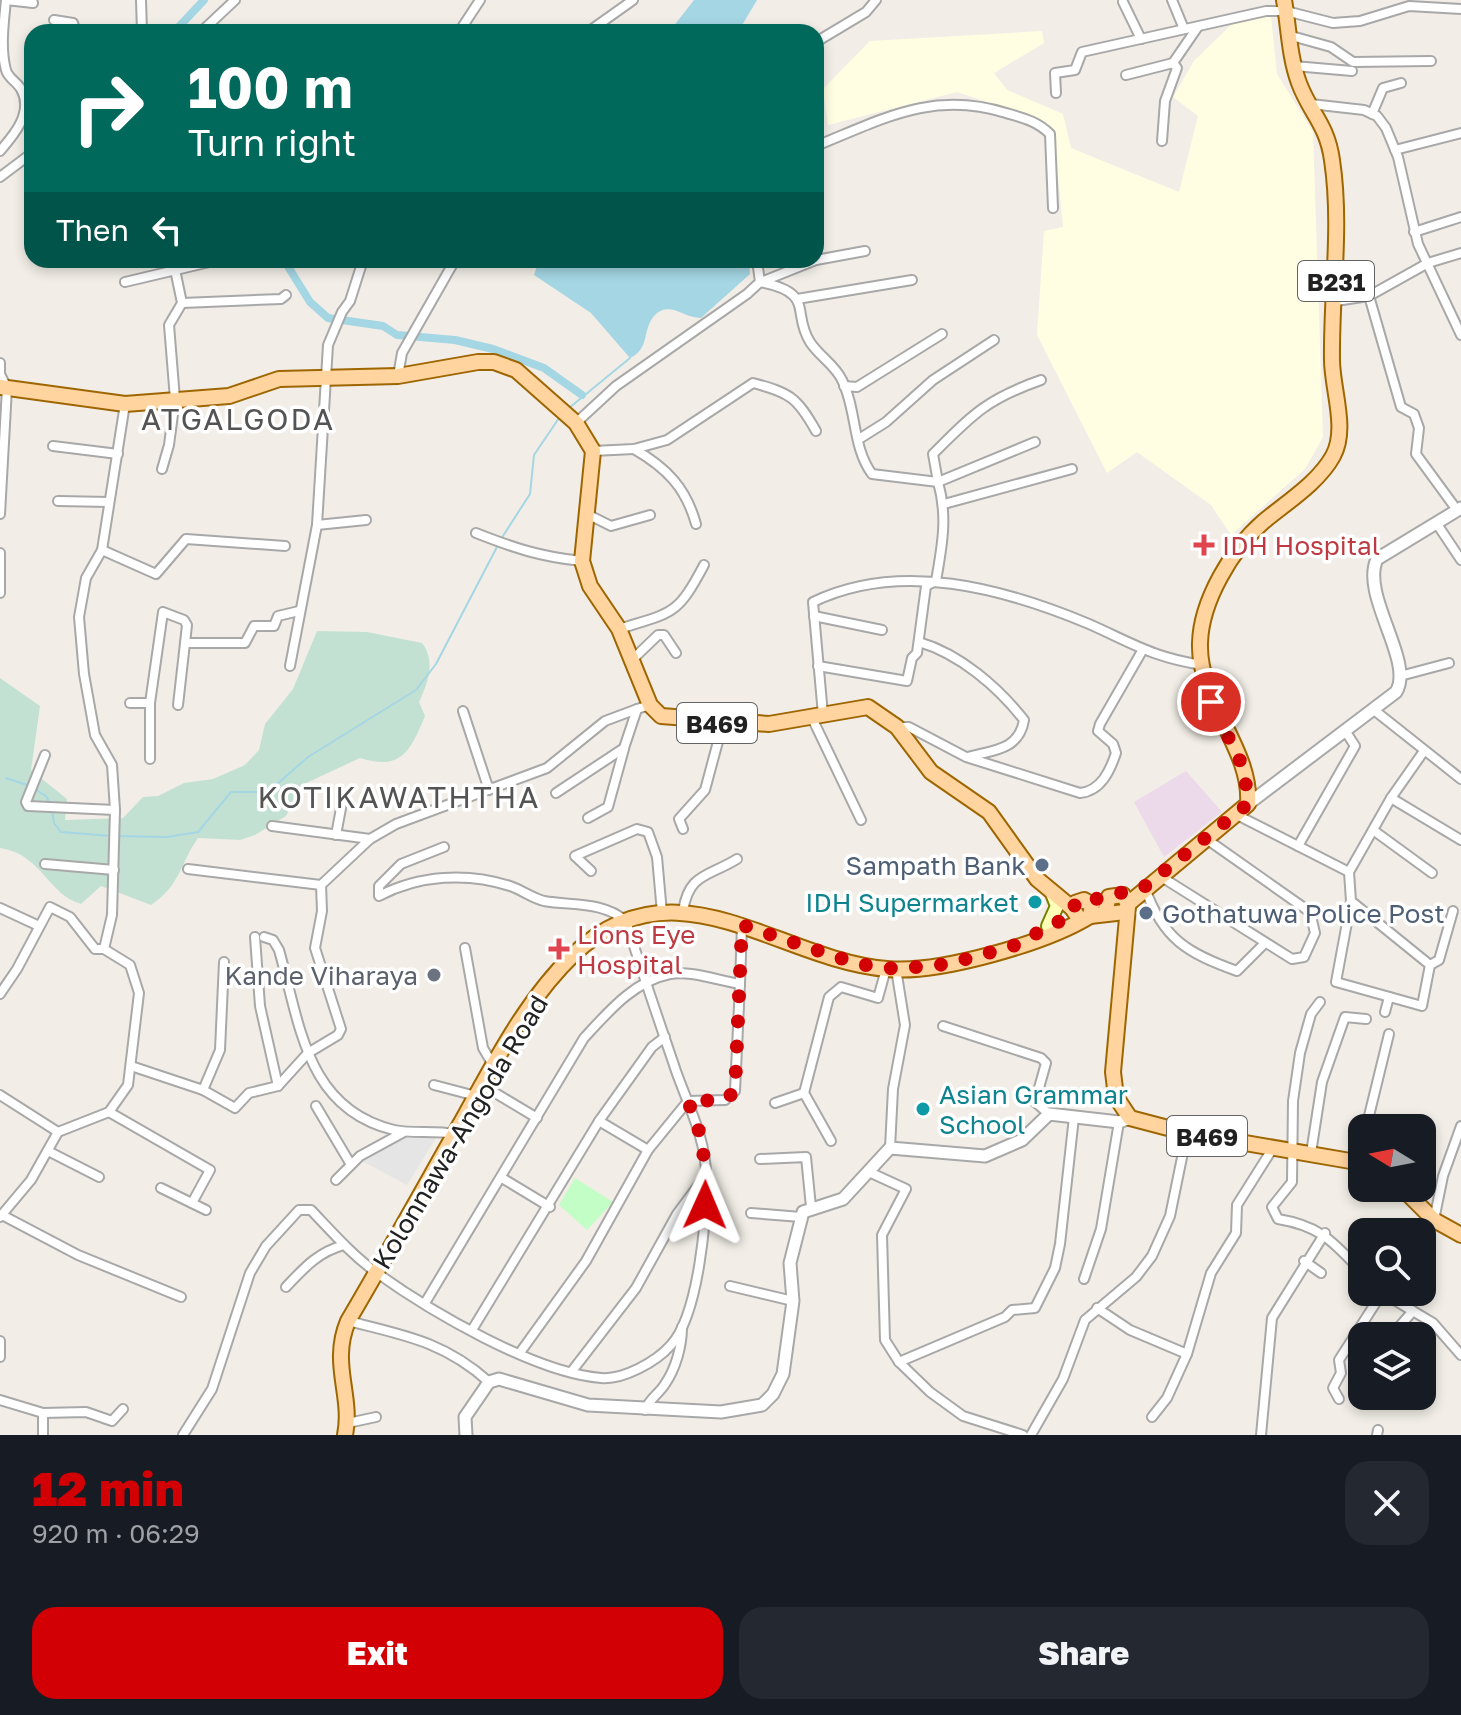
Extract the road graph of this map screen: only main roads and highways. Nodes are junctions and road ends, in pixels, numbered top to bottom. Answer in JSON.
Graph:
{"nodes":[{"id":1,"x":1285,"y":6,"type":"edge"},
{"id":2,"x":4,"y":388,"type":"edge"},
{"id":3,"x":1032,"y":869,"type":"junction"},
{"id":4,"x":1051,"y":891,"type":"junction"},
{"id":5,"x":1121,"y":900,"type":"junction"},
{"id":6,"x":1081,"y":910,"type":"junction"},
{"id":7,"x":1112,"y":914,"type":"junction"},
{"id":8,"x":1048,"y":926,"type":"junction"},
{"id":9,"x":1125,"y":940,"type":"junction"},
{"id":10,"x":1013,"y":946,"type":"junction"},
{"id":11,"x":1348,"y":1157,"type":"edge"},
{"id":12,"x":1416,"y":1202,"type":"edge"},
{"id":13,"x":1461,"y":1235,"type":"edge"},
{"id":14,"x":346,"y":1429,"type":"edge"}],
"edges":[{"from":1,"to":5,"type":"main road","number":"B231"},
{"from":2,"to":3,"type":"main road","number":"B469"},
{"from":3,"to":4,"type":"main road","number":"B469"},
{"from":3,"to":6,"type":"main road","number":"B469"},
{"from":4,"to":6,"type":"main road","number":"B469"},
{"from":4,"to":8,"type":"main road"},
{"from":5,"to":6,"type":"main road"},
{"from":5,"to":7,"type":"main road"},
{"from":5,"to":9,"type":"main road","number":"B469"},
{"from":6,"to":7,"type":"main road"},
{"from":6,"to":8,"type":"main road","name":"Kolonnawa-Angoda Road"},
{"from":6,"to":10,"type":"main road","name":"Kolonnawa-Angoda Road"},
{"from":7,"to":9,"type":"main road","number":"B469"},
{"from":8,"to":10,"type":"main road","name":"Kolonnawa-Angoda Road"},
{"from":9,"to":11,"type":"main road","number":"B469"},
{"from":10,"to":14,"type":"main road","name":"Kolonnawa-Angoda Road"},
{"from":12,"to":13,"type":"main road"}]}
